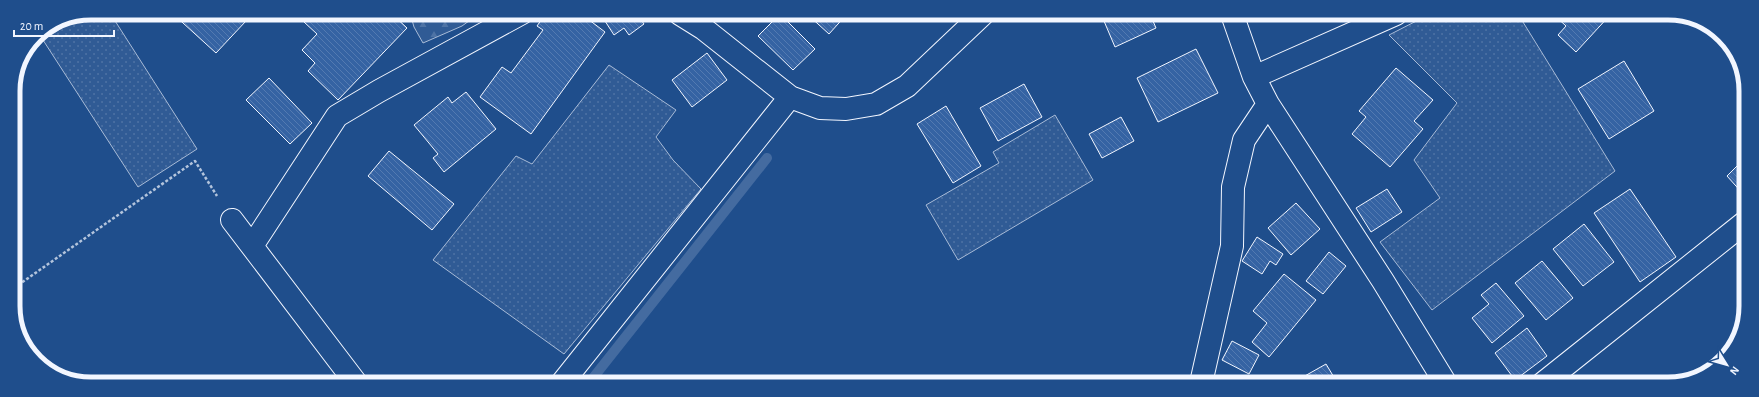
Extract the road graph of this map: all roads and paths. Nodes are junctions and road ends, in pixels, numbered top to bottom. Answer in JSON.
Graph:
{"nodes":[{"id":1,"x":509,"y":20,"type":"edge"},
{"id":2,"x":690,"y":20,"type":"edge"},
{"id":3,"x":977,"y":20,"type":"edge"},
{"id":4,"x":1234,"y":20,"type":"edge"},
{"id":5,"x":1382,"y":20,"type":"edge"},
{"id":6,"x":1254,"y":77,"type":"junction"},
{"id":7,"x":790,"y":97,"type":"junction"},
{"id":8,"x":1268,"y":104,"type":"junction"},
{"id":9,"x":232,"y":220,"type":"joint"},
{"id":10,"x":1739,"y":227,"type":"edge"},
{"id":11,"x":252,"y":246,"type":"junction"},
{"id":12,"x":20,"y":284,"type":"edge"},
{"id":13,"x":351,"y":377,"type":"edge"},
{"id":14,"x":567,"y":377,"type":"edge"},
{"id":15,"x":1202,"y":377,"type":"edge"},
{"id":16,"x":1442,"y":377,"type":"edge"},
{"id":17,"x":1551,"y":377,"type":"edge"}],
"edges":[{"from":1,"to":11,"type":"street"},
{"from":2,"to":7,"type":"street"},
{"from":3,"to":7,"type":"street"},
{"from":4,"to":6,"type":"street"},
{"from":5,"to":6,"type":"street"},
{"from":6,"to":8,"type":"street"},
{"from":7,"to":14,"type":"street"},
{"from":8,"to":15,"type":"street"},
{"from":8,"to":16,"type":"street"},
{"from":9,"to":11,"type":"street"},
{"from":9,"to":12,"type":"path"},
{"from":10,"to":17,"type":"street"},
{"from":11,"to":13,"type":"street"}]}
